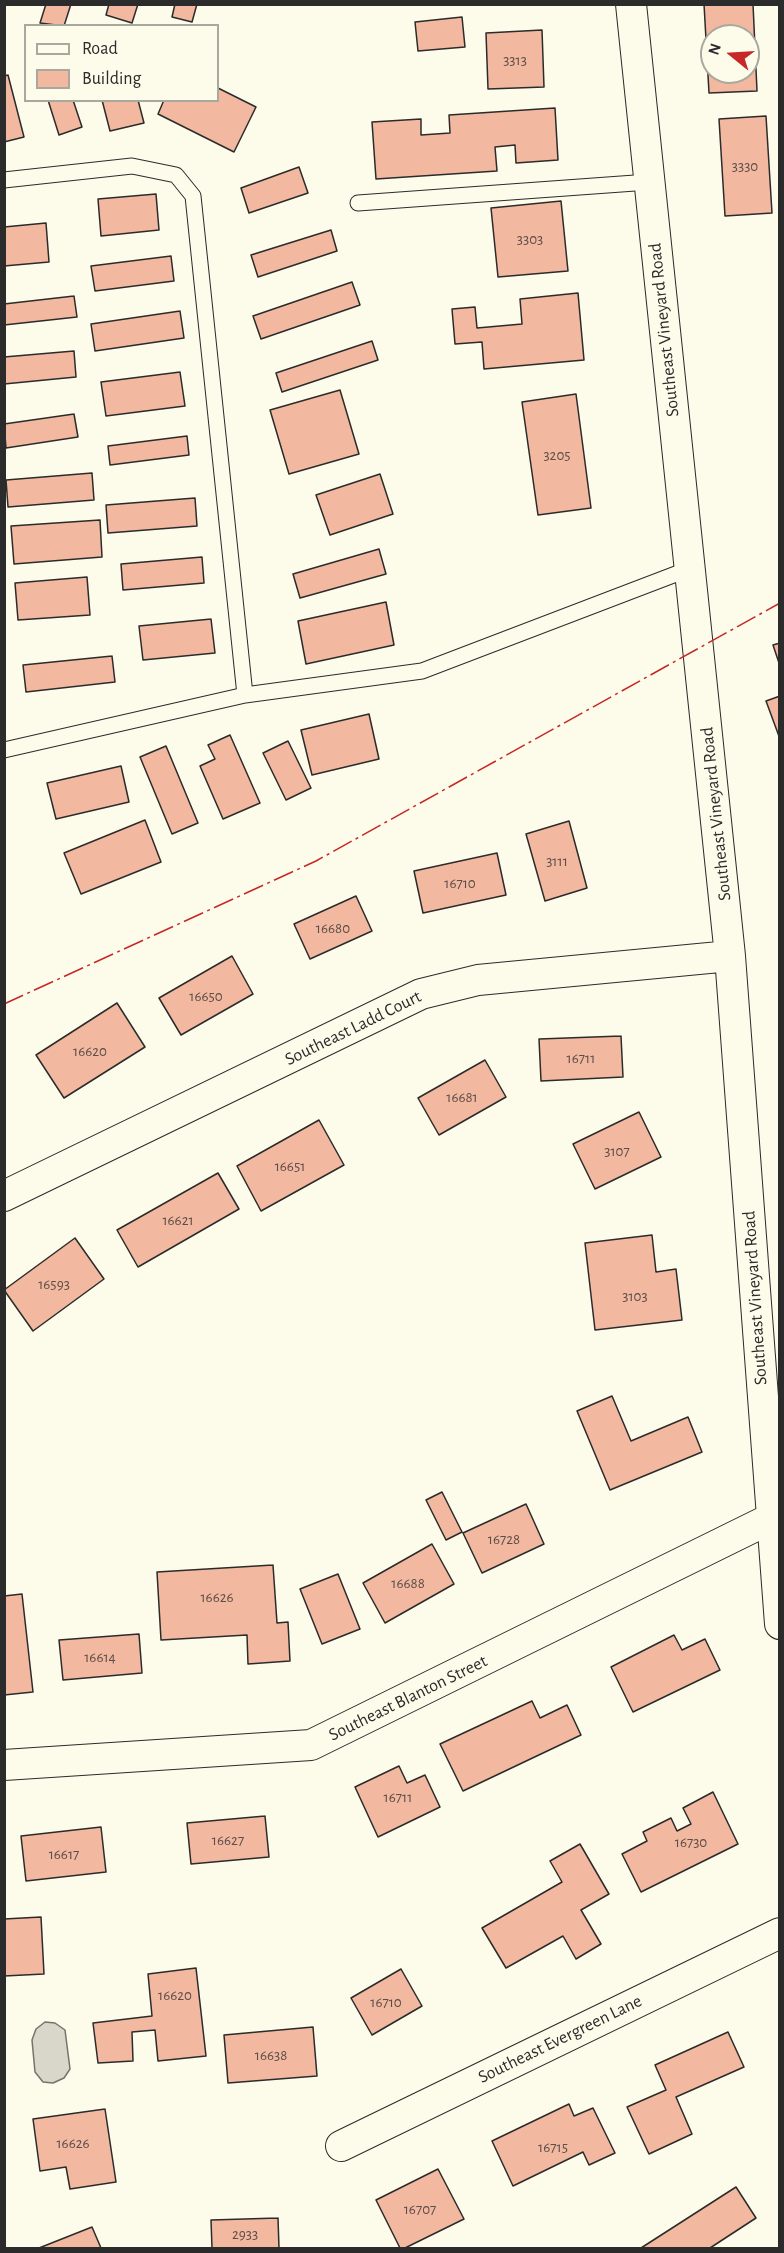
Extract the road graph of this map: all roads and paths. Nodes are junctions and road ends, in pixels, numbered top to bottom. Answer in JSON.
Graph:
{"nodes":[{"id":1,"x":631,"y":4,"type":"edge"},
{"id":2,"x":4,"y":180,"type":"edge"},
{"id":3,"x":649,"y":182,"type":"junction"},
{"id":4,"x":358,"y":203,"type":"dead end"},
{"id":5,"x":689,"y":568,"type":"junction"},
{"id":6,"x":245,"y":695,"type":"junction"},
{"id":7,"x":4,"y":750,"type":"edge"},
{"id":8,"x":730,"y":956,"type":"junction"},
{"id":9,"x":4,"y":1197,"type":"edge"},
{"id":10,"x":775,"y":1516,"type":"edge"},
{"id":11,"x":780,"y":1624,"type":"edge"},
{"id":12,"x":4,"y":1765,"type":"edge"},
{"id":13,"x":780,"y":1933,"type":"edge"},
{"id":14,"x":341,"y":2146,"type":"dead end"}],
"edges":[{"from":1,"to":3,"type":"street","name":"Southeast Vineyard Road"},
{"from":2,"to":6,"type":"lane"},
{"from":3,"to":4,"type":"lane"},
{"from":3,"to":5,"type":"street","name":"Southeast Vineyard Road"},
{"from":5,"to":6,"type":"lane"},
{"from":5,"to":8,"type":"street","name":"Southeast Vineyard Road"},
{"from":6,"to":7,"type":"lane"},
{"from":8,"to":9,"type":"street","name":"Southeast Ladd Court"},
{"from":8,"to":10,"type":"street","name":"Southeast Vineyard Road"},
{"from":10,"to":11,"type":"street","name":"Southeast Vineyard Road"},
{"from":10,"to":12,"type":"street","name":"Southeast Blanton Street"},
{"from":13,"to":14,"type":"street","name":"Southeast Evergreen Lane"}]}
